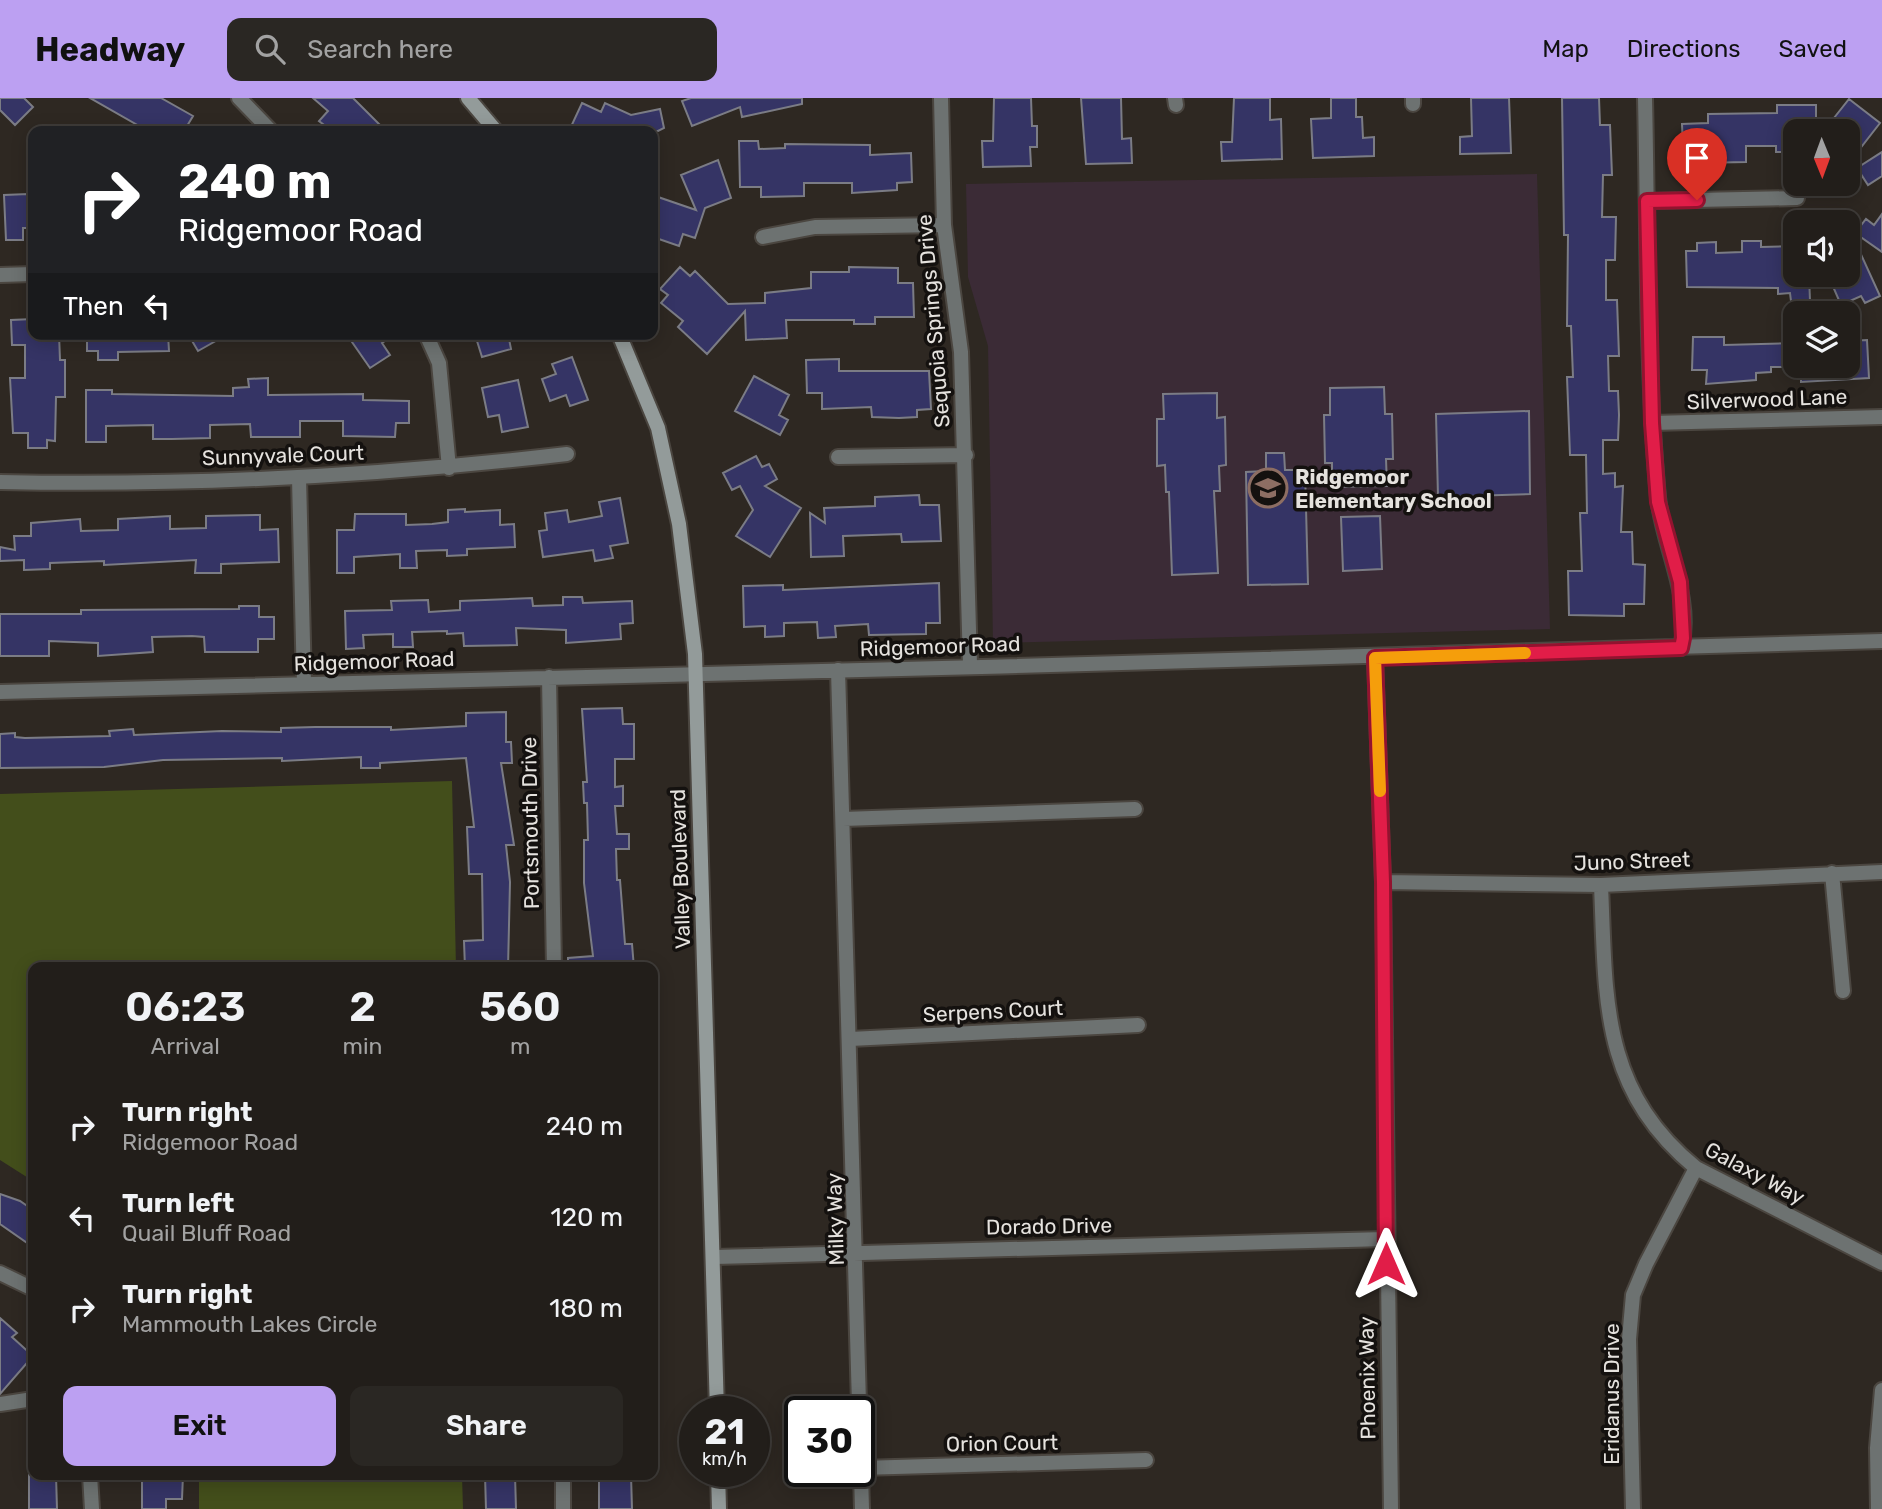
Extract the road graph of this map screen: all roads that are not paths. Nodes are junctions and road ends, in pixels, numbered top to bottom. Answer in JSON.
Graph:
{"nodes":[{"id":1,"x":239,"y":98,"type":"edge"},
{"id":2,"x":468,"y":98,"type":"edge"},
{"id":3,"x":941,"y":98,"type":"edge"},
{"id":4,"x":1645,"y":98,"type":"edge"},
{"id":5,"x":266,"y":126,"type":"edge"},
{"id":6,"x":492,"y":126,"type":"edge"},
{"id":7,"x":1797,"y":198,"type":"dead end"},
{"id":8,"x":1647,"y":201,"type":"junction"},
{"id":9,"x":944,"y":225,"type":"junction"},
{"id":10,"x":763,"y":237,"type":"dead end"},
{"id":11,"x":28,"y":274,"type":"edge"},
{"id":12,"x":0,"y":275,"type":"edge"},
{"id":13,"x":429,"y":340,"type":"edge"},
{"id":14,"x":622,"y":340,"type":"edge"},
{"id":15,"x":1882,"y":417,"type":"edge"},
{"id":16,"x":1652,"y":423,"type":"junction"},
{"id":17,"x":566,"y":454,"type":"dead end"},
{"id":18,"x":966,"y":455,"type":"junction"},
{"id":19,"x":838,"y":457,"type":"dead end"},
{"id":20,"x":449,"y":468,"type":"junction"},
{"id":21,"x":299,"y":478,"type":"junction"},
{"id":22,"x":0,"y":482,"type":"edge"},
{"id":23,"x":1882,"y":641,"type":"edge"},
{"id":24,"x":1681,"y":648,"type":"junction"},
{"id":25,"x":1375,"y":658,"type":"junction"},
{"id":26,"x":971,"y":665,"type":"junction"},
{"id":27,"x":838,"y":670,"type":"junction"},
{"id":28,"x":695,"y":672,"type":"junction"},
{"id":29,"x":549,"y":677,"type":"junction"},
{"id":30,"x":304,"y":684,"type":"junction"},
{"id":31,"x":0,"y":692,"type":"edge"},
{"id":32,"x":1135,"y":809,"type":"dead end"},
{"id":33,"x":843,"y":819,"type":"junction"},
{"id":34,"x":1882,"y":872,"type":"edge"},
{"id":35,"x":1832,"y":873,"type":"junction"},
{"id":36,"x":1383,"y":882,"type":"junction"},
{"id":37,"x":1601,"y":884,"type":"junction"},
{"id":38,"x":554,"y":962,"type":"edge"},
{"id":39,"x":1843,"y":991,"type":"dead end"},
{"id":40,"x":1138,"y":1024,"type":"dead end"},
{"id":41,"x":850,"y":1039,"type":"junction"},
{"id":42,"x":1696,"y":1168,"type":"junction"},
{"id":43,"x":1386,"y":1239,"type":"junction"},
{"id":44,"x":857,"y":1252,"type":"junction"},
{"id":45,"x":714,"y":1256,"type":"junction"},
{"id":46,"x":1882,"y":1263,"type":"edge"},
{"id":47,"x":0,"y":1273,"type":"edge"},
{"id":48,"x":28,"y":1287,"type":"edge"},
{"id":49,"x":1882,"y":1390,"type":"edge"},
{"id":50,"x":717,"y":1396,"type":"edge"},
{"id":51,"x":859,"y":1396,"type":"edge"},
{"id":52,"x":28,"y":1400,"type":"edge"},
{"id":53,"x":0,"y":1404,"type":"edge"},
{"id":54,"x":1146,"y":1460,"type":"dead end"},
{"id":55,"x":875,"y":1468,"type":"edge"},
{"id":56,"x":90,"y":1480,"type":"edge"},
{"id":57,"x":563,"y":1480,"type":"edge"},
{"id":58,"x":718,"y":1487,"type":"edge"},
{"id":59,"x":861,"y":1487,"type":"edge"},
{"id":60,"x":92,"y":1509,"type":"edge"},
{"id":61,"x":564,"y":1509,"type":"edge"},
{"id":62,"x":719,"y":1509,"type":"edge"},
{"id":63,"x":862,"y":1509,"type":"edge"},
{"id":64,"x":1391,"y":1509,"type":"edge"},
{"id":65,"x":1633,"y":1509,"type":"edge"},
{"id":66,"x":1878,"y":1509,"type":"edge"}],
"edges":[{"from":1,"to":5,"type":"street"},
{"from":2,"to":6,"type":"street"},
{"from":3,"to":9,"type":"street","name":"Sequoia Springs Drive"},
{"from":4,"to":8,"type":"street"},
{"from":7,"to":8,"type":"street"},
{"from":8,"to":16,"type":"street"},
{"from":9,"to":10,"type":"street"},
{"from":9,"to":18,"type":"street","name":"Sequoia Springs Drive"},
{"from":11,"to":12,"type":"street"},
{"from":13,"to":20,"type":"street"},
{"from":14,"to":28,"type":"street","name":"Valley Boulevard"},
{"from":15,"to":16,"type":"street","name":"Silverwood Lane"},
{"from":16,"to":24,"type":"street"},
{"from":17,"to":20,"type":"street","name":"Sunnyvale Court"},
{"from":18,"to":19,"type":"street"},
{"from":18,"to":26,"type":"street","name":"Sequoia Springs Drive"},
{"from":20,"to":21,"type":"street","name":"Sunnyvale Court"},
{"from":21,"to":22,"type":"street","name":"Sunnyvale Court"},
{"from":21,"to":30,"type":"street"},
{"from":23,"to":24,"type":"street","name":"Ridgemoor Road"},
{"from":24,"to":25,"type":"street","name":"Ridgemoor Road"},
{"from":25,"to":26,"type":"street","name":"Ridgemoor Road"},
{"from":25,"to":36,"type":"street","name":"Phoenix Way"},
{"from":26,"to":27,"type":"street","name":"Ridgemoor Road"},
{"from":27,"to":28,"type":"street","name":"Ridgemoor Road"},
{"from":27,"to":33,"type":"street","name":"Milky Way"},
{"from":28,"to":29,"type":"street","name":"Ridgemoor Road"},
{"from":28,"to":45,"type":"street","name":"Valley Boulevard"},
{"from":29,"to":30,"type":"street","name":"Ridgemoor Road"},
{"from":29,"to":38,"type":"street","name":"Portsmouth Drive"},
{"from":30,"to":31,"type":"street","name":"Ridgemoor Road"},
{"from":32,"to":33,"type":"street"},
{"from":33,"to":41,"type":"street","name":"Milky Way"},
{"from":34,"to":35,"type":"street","name":"Juno Street"},
{"from":35,"to":37,"type":"street","name":"Juno Street"},
{"from":35,"to":39,"type":"street"},
{"from":36,"to":37,"type":"street","name":"Juno Street"},
{"from":36,"to":43,"type":"street","name":"Phoenix Way"},
{"from":37,"to":42,"type":"street","name":"Galaxy Way"},
{"from":40,"to":41,"type":"street","name":"Serpens Court"},
{"from":41,"to":44,"type":"street","name":"Milky Way"},
{"from":42,"to":46,"type":"street","name":"Galaxy Way"},
{"from":42,"to":65,"type":"street","name":"Eridanus Drive"},
{"from":43,"to":44,"type":"street","name":"Dorado Drive"},
{"from":43,"to":64,"type":"street","name":"Phoenix Way"},
{"from":44,"to":45,"type":"street","name":"Dorado Drive"},
{"from":44,"to":51,"type":"street","name":"Milky Way"},
{"from":45,"to":50,"type":"street","name":"Valley Boulevard"},
{"from":47,"to":48,"type":"street"},
{"from":49,"to":66,"type":"street"},
{"from":52,"to":53,"type":"street"},
{"from":54,"to":55,"type":"street","name":"Orion Court"},
{"from":56,"to":60,"type":"street"},
{"from":57,"to":61,"type":"street"},
{"from":58,"to":62,"type":"street"},
{"from":59,"to":63,"type":"street","name":"Milky Way"}]}
